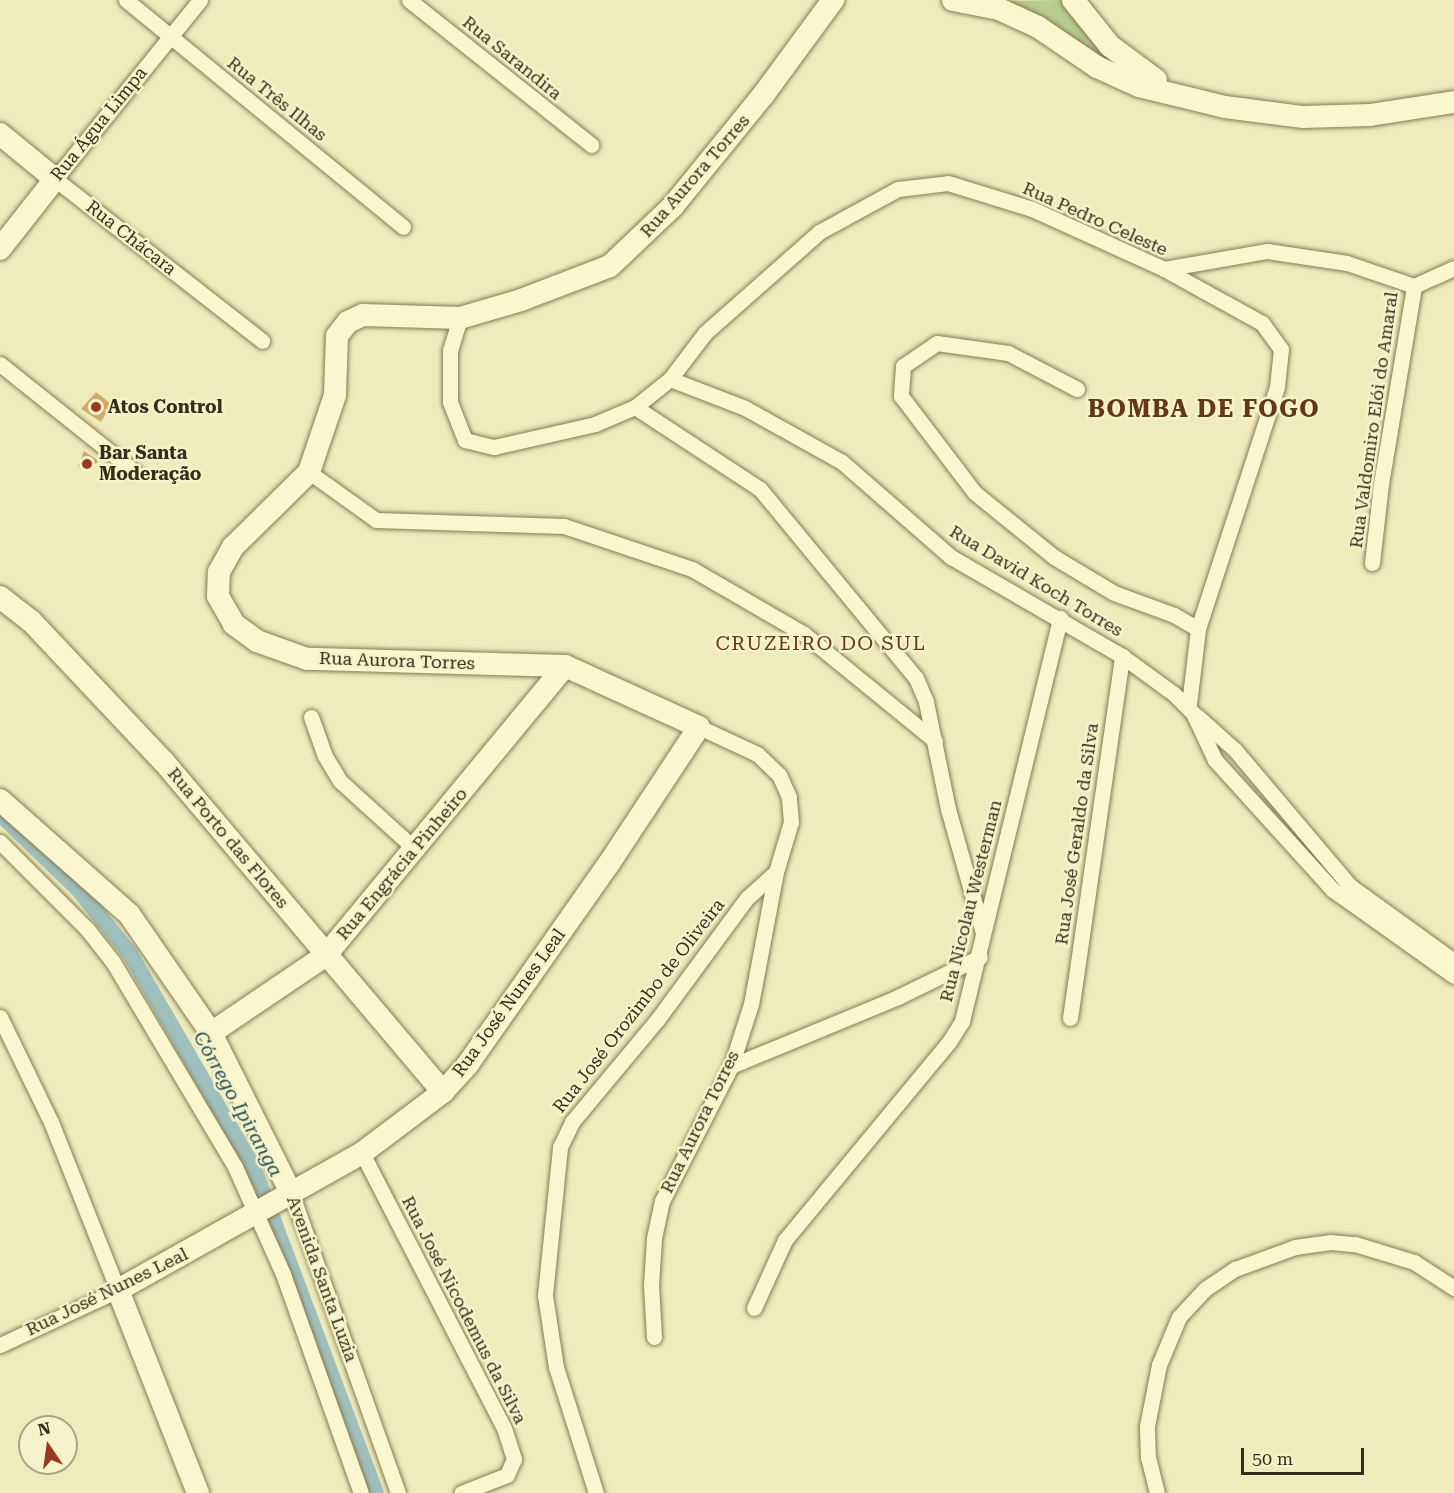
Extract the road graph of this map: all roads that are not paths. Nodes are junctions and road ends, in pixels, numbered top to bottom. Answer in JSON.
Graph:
{"nodes":[{"id":1,"x":126,"y":0,"type":"edge"},
{"id":2,"x":200,"y":0,"type":"edge"},
{"id":3,"x":409,"y":0,"type":"edge"},
{"id":4,"x":833,"y":0,"type":"edge"},
{"id":5,"x":953,"y":0,"type":"edge"},
{"id":6,"x":1076,"y":3,"type":"edge"},
{"id":7,"x":992,"y":5,"type":"edge"},
{"id":8,"x":170,"y":36,"type":"junction"},
{"id":9,"x":1178,"y":93,"type":"junction"},
{"id":10,"x":1454,"y":102,"type":"edge"},
{"id":11,"x":0,"y":134,"type":"edge"},
{"id":12,"x":591,"y":145,"type":"dead end"},
{"id":13,"x":47,"y":173,"type":"junction"},
{"id":14,"x":403,"y":227,"type":"dead end"},
{"id":15,"x":0,"y":249,"type":"edge"},
{"id":16,"x":1454,"y":268,"type":"edge"},
{"id":17,"x":1164,"y":269,"type":"junction"},
{"id":18,"x":1414,"y":286,"type":"junction"},
{"id":19,"x":460,"y":318,"type":"junction"},
{"id":20,"x":262,"y":341,"type":"dead end"},
{"id":21,"x":0,"y":364,"type":"edge"},
{"id":22,"x":670,"y":379,"type":"junction"},
{"id":23,"x":1077,"y":389,"type":"dead end"},
{"id":24,"x":635,"y":407,"type":"junction"},
{"id":25,"x":134,"y":471,"type":"dead end"},
{"id":26,"x":309,"y":472,"type":"junction"},
{"id":27,"x":1372,"y":563,"type":"dead end"},
{"id":28,"x":0,"y":597,"type":"edge"},
{"id":29,"x":1060,"y":618,"type":"junction"},
{"id":30,"x":1198,"y":628,"type":"junction"},
{"id":31,"x":1122,"y":656,"type":"junction"},
{"id":32,"x":566,"y":666,"type":"junction"},
{"id":33,"x":1191,"y":709,"type":"junction"},
{"id":34,"x":311,"y":717,"type":"dead end"},
{"id":35,"x":699,"y":727,"type":"junction"},
{"id":36,"x":935,"y":741,"type":"junction"},
{"id":37,"x":0,"y":800,"type":"edge"},
{"id":38,"x":0,"y":842,"type":"edge"},
{"id":39,"x":416,"y":850,"type":"junction"},
{"id":40,"x":776,"y":872,"type":"junction"},
{"id":41,"x":984,"y":936,"type":"junction"},
{"id":42,"x":326,"y":954,"type":"junction"},
{"id":43,"x":980,"y":957,"type":"junction"},
{"id":44,"x":1454,"y":961,"type":"edge"},
{"id":45,"x":1454,"y":976,"type":"edge"},
{"id":46,"x":0,"y":1017,"type":"edge"},
{"id":47,"x":1070,"y":1018,"type":"dead end"},
{"id":48,"x":211,"y":1033,"type":"junction"},
{"id":49,"x":731,"y":1066,"type":"junction"},
{"id":50,"x":443,"y":1092,"type":"junction"},
{"id":51,"x":363,"y":1153,"type":"junction"},
{"id":52,"x":276,"y":1204,"type":"junction"},
{"id":53,"x":1454,"y":1288,"type":"edge"},
{"id":54,"x":118,"y":1290,"type":"junction"},
{"id":55,"x":754,"y":1308,"type":"dead end"},
{"id":56,"x":654,"y":1337,"type":"dead end"},
{"id":57,"x":0,"y":1345,"type":"edge"},
{"id":58,"x":198,"y":1493,"type":"edge"},
{"id":59,"x":361,"y":1493,"type":"edge"},
{"id":60,"x":398,"y":1493,"type":"edge"},
{"id":61,"x":461,"y":1493,"type":"edge"},
{"id":62,"x":596,"y":1493,"type":"edge"},
{"id":63,"x":1157,"y":1493,"type":"edge"}],
"edges":[{"from":1,"to":8,"type":"street","name":"Rua Três Ilhas"},
{"from":2,"to":8,"type":"street","name":"Rua Água Limpa"},
{"from":3,"to":12,"type":"street","name":"Rua Sarandira"},
{"from":4,"to":19,"type":"street","name":"Rua Aurora Torres"},
{"from":5,"to":7,"type":"street"},
{"from":6,"to":9,"type":"street"},
{"from":7,"to":9,"type":"street"},
{"from":8,"to":13,"type":"street","name":"Rua Água Limpa"},
{"from":8,"to":14,"type":"street","name":"Rua Três Ilhas"},
{"from":9,"to":10,"type":"street"},
{"from":11,"to":13,"type":"street","name":"Rua Chácara"},
{"from":13,"to":15,"type":"street","name":"Rua Água Limpa"},
{"from":13,"to":20,"type":"street","name":"Rua Chácara"},
{"from":16,"to":18,"type":"street"},
{"from":17,"to":18,"type":"street","name":"Rua Valdomiro Elói do Amaral"},
{"from":17,"to":22,"type":"street","name":"Rua Pedro Celeste"},
{"from":17,"to":30,"type":"street","name":"Rua Pedro Celeste"},
{"from":18,"to":27,"type":"street","name":"Rua Valdomiro Elói do Amaral"},
{"from":19,"to":24,"type":"street","name":"Rua Pedro Celeste"},
{"from":19,"to":26,"type":"street","name":"Rua Aurora Torres"},
{"from":21,"to":25,"type":"street"},
{"from":22,"to":24,"type":"street","name":"Rua Pedro Celeste"},
{"from":22,"to":29,"type":"street","name":"Rua David Koch Torres"},
{"from":23,"to":30,"type":"street"},
{"from":24,"to":36,"type":"street"},
{"from":26,"to":32,"type":"street","name":"Rua Aurora Torres"},
{"from":26,"to":36,"type":"street"},
{"from":28,"to":42,"type":"street","name":"Rua Porto das Flores"},
{"from":29,"to":31,"type":"street","name":"Rua David Koch Torres"},
{"from":29,"to":41,"type":"street","name":"Rua Nicolau Westerman"},
{"from":30,"to":33,"type":"street","name":"Rua Pedro Celeste"},
{"from":31,"to":33,"type":"street","name":"Rua David Koch Torres"},
{"from":31,"to":47,"type":"street","name":"Rua José Geraldo da Silva"},
{"from":32,"to":35,"type":"street","name":"Rua Aurora Torres"},
{"from":32,"to":39,"type":"street","name":"Rua Engrácia Pinheiro"},
{"from":33,"to":44,"type":"street","name":"Rua David Koch Torres"},
{"from":33,"to":45,"type":"street","name":"Rua David Koch Torres"},
{"from":34,"to":39,"type":"street"},
{"from":35,"to":40,"type":"street","name":"Rua Aurora Torres"},
{"from":35,"to":50,"type":"street","name":"Rua José Nunes Leal"},
{"from":36,"to":41,"type":"street"},
{"from":37,"to":48,"type":"street","name":"Avenida Santa Luzia"},
{"from":38,"to":52,"type":"street","name":"Avenida Santa Luzia"},
{"from":39,"to":42,"type":"street","name":"Rua Engrácia Pinheiro"},
{"from":40,"to":49,"type":"street","name":"Rua Aurora Torres"},
{"from":40,"to":62,"type":"street","name":"Rua José Orozimbo de Oliveira"},
{"from":41,"to":43,"type":"street","name":"Rua Nicolau Westerman"},
{"from":42,"to":48,"type":"street","name":"Rua Engrácia Pinheiro"},
{"from":42,"to":50,"type":"street","name":"Rua Porto das Flores"},
{"from":43,"to":49,"type":"street"},
{"from":43,"to":55,"type":"street","name":"Rua Nicolau Westerman"},
{"from":46,"to":54,"type":"street"},
{"from":48,"to":52,"type":"street","name":"Avenida Santa Luzia"},
{"from":49,"to":56,"type":"street","name":"Rua Aurora Torres"},
{"from":50,"to":51,"type":"street","name":"Rua José Nunes Leal"},
{"from":51,"to":52,"type":"street","name":"Rua José Nunes Leal"},
{"from":51,"to":61,"type":"street","name":"Rua José Nicodemus da Silva"},
{"from":52,"to":54,"type":"street","name":"Rua José Nunes Leal"},
{"from":52,"to":59,"type":"street","name":"Avenida Santa Luzia"},
{"from":52,"to":60,"type":"street","name":"Avenida Santa Luzia"},
{"from":53,"to":63,"type":"street"},
{"from":54,"to":57,"type":"street","name":"Rua José Nunes Leal"},
{"from":54,"to":58,"type":"street"}]}
